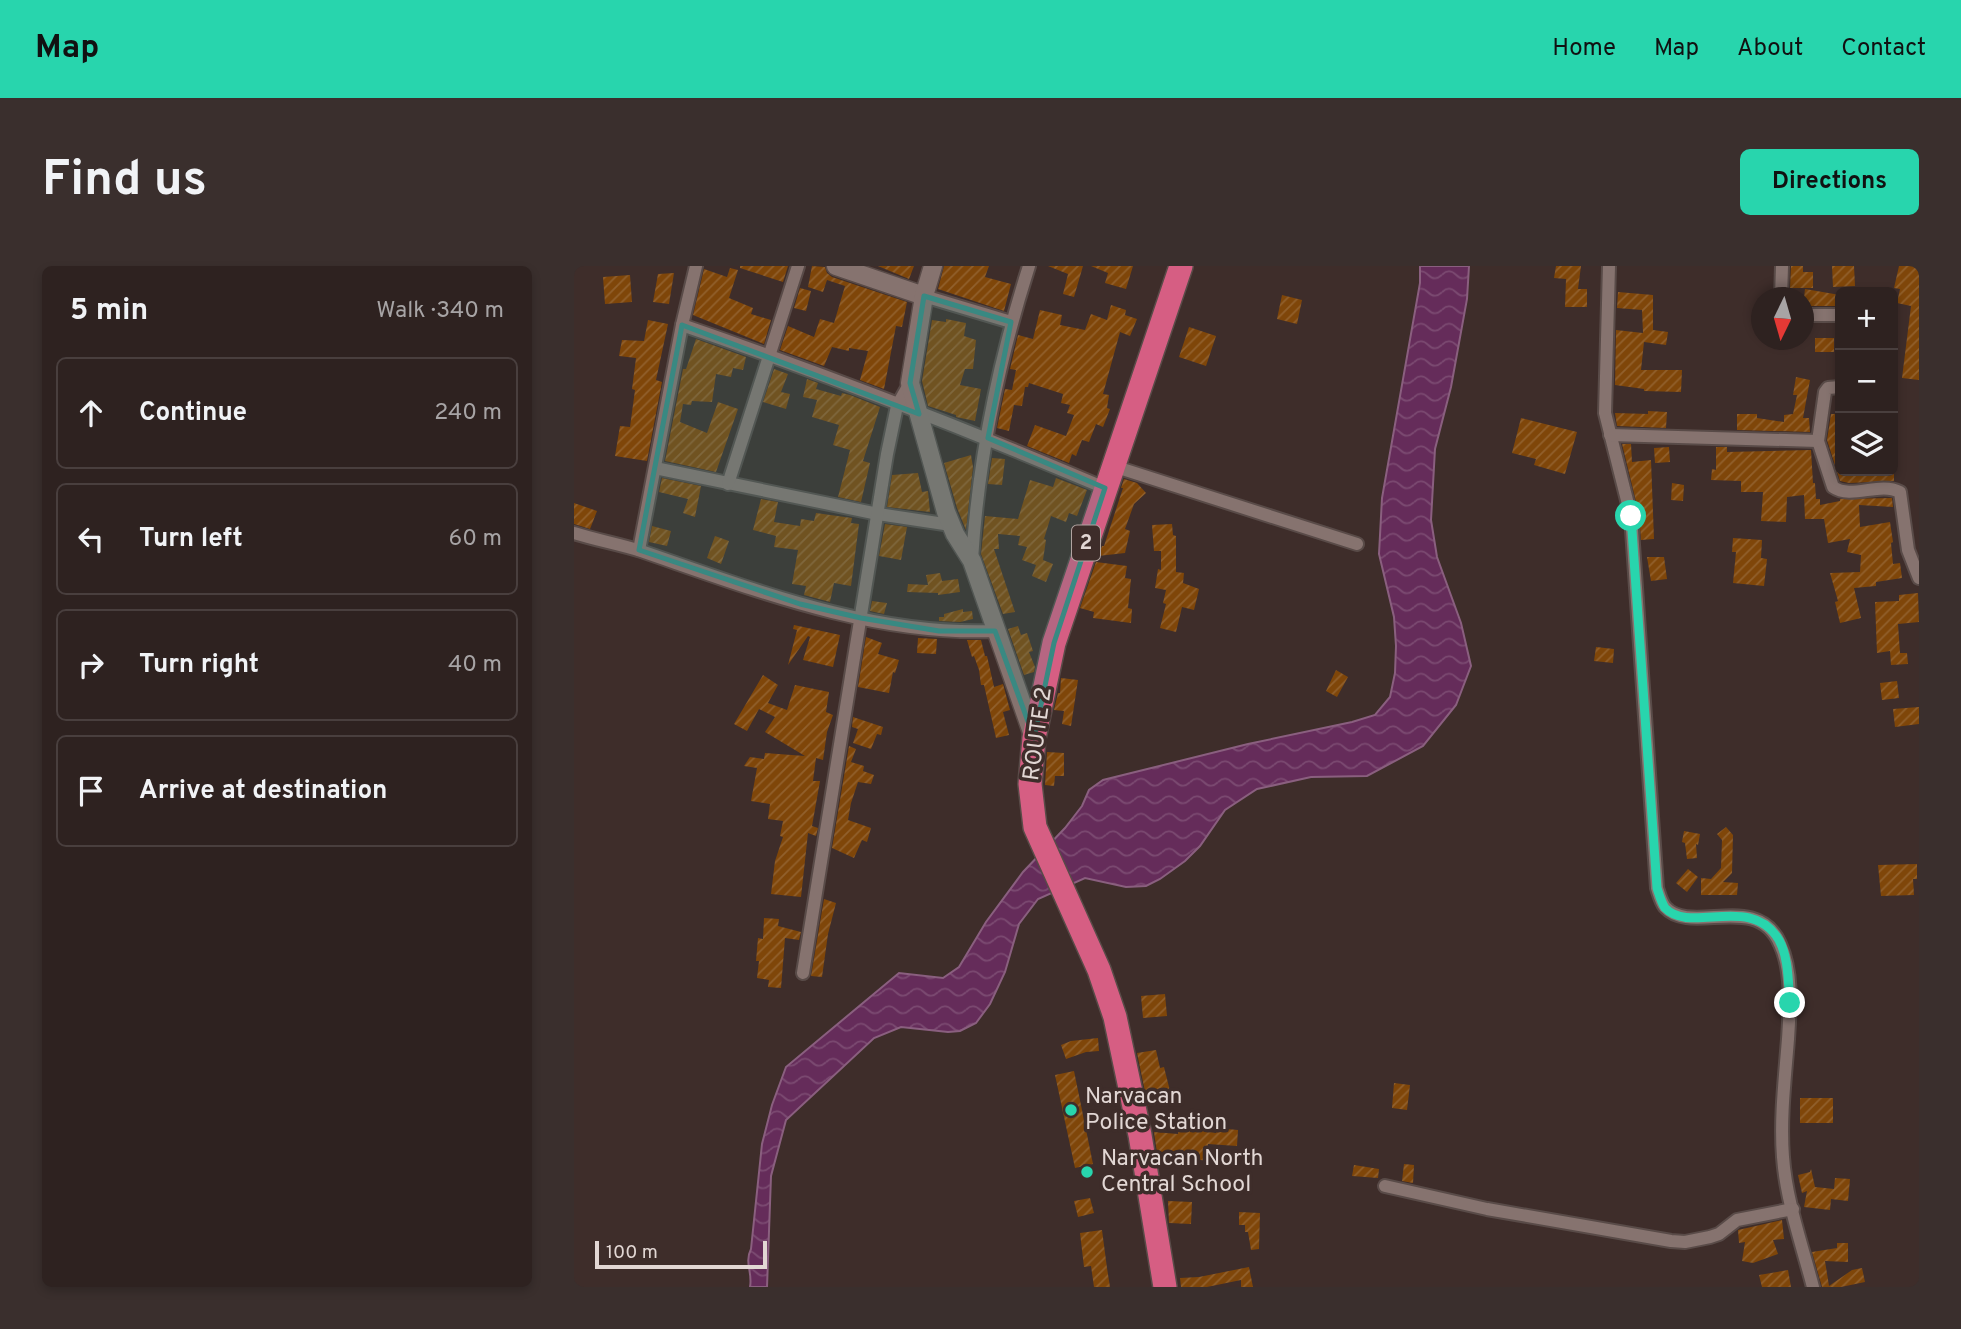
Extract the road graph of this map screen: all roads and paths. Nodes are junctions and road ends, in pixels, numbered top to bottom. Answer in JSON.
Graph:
{"nodes":[{"id":1,"x":696,"y":266,"type":"edge"},
{"id":2,"x":798,"y":266,"type":"edge"},
{"id":3,"x":836,"y":266,"type":"edge"},
{"id":4,"x":933,"y":266,"type":"edge"},
{"id":5,"x":1030,"y":266,"type":"edge"},
{"id":6,"x":1181,"y":266,"type":"edge"},
{"id":7,"x":1609,"y":266,"type":"edge"},
{"id":8,"x":1782,"y":266,"type":"edge"},
{"id":9,"x":1781,"y":287,"type":"edge"},
{"id":10,"x":924,"y":296,"type":"junction"},
{"id":11,"x":1814,"y":315,"type":"edge"},
{"id":12,"x":1835,"y":315,"type":"edge"},
{"id":13,"x":1011,"y":322,"type":"junction"},
{"id":14,"x":682,"y":325,"type":"junction"},
{"id":15,"x":768,"y":354,"type":"junction"},
{"id":16,"x":909,"y":383,"type":"junction"},
{"id":17,"x":1835,"y":387,"type":"edge"},
{"id":18,"x":897,"y":405,"type":"junction"},
{"id":19,"x":919,"y":414,"type":"junction"},
{"id":20,"x":1610,"y":435,"type":"junction"},
{"id":21,"x":988,"y":438,"type":"junction"},
{"id":22,"x":1818,"y":442,"type":"junction"},
{"id":23,"x":655,"y":468,"type":"junction"},
{"id":24,"x":1109,"y":477,"type":"junction"},
{"id":25,"x":728,"y":484,"type":"junction"},
{"id":26,"x":878,"y":514,"type":"junction"},
{"id":27,"x":951,"y":524,"type":"junction"},
{"id":28,"x":575,"y":536,"type":"edge"},
{"id":29,"x":1357,"y":544,"type":"dead end"},
{"id":30,"x":639,"y":550,"type":"junction"},
{"id":31,"x":971,"y":561,"type":"junction"},
{"id":32,"x":1919,"y":578,"type":"edge"},
{"id":33,"x":861,"y":618,"type":"junction"},
{"id":34,"x":995,"y":631,"type":"junction"},
{"id":35,"x":1034,"y":738,"type":"junction"},
{"id":36,"x":803,"y":973,"type":"dead end"},
{"id":37,"x":1385,"y":1186,"type":"dead end"},
{"id":38,"x":1793,"y":1209,"type":"junction"},
{"id":39,"x":1165,"y":1287,"type":"edge"},
{"id":40,"x":1813,"y":1287,"type":"edge"}],
"edges":[{"from":1,"to":14,"type":"street"},
{"from":2,"to":15,"type":"street"},
{"from":3,"to":10,"type":"street"},
{"from":4,"to":10,"type":"street"},
{"from":5,"to":13,"type":"street"},
{"from":6,"to":24,"type":"highway","name":"ROUTE 2","number":"2"},
{"from":7,"to":20,"type":"street"},
{"from":8,"to":9,"type":"street"},
{"from":10,"to":13,"type":"street"},
{"from":10,"to":16,"type":"street"},
{"from":11,"to":12,"type":"street"},
{"from":13,"to":21,"type":"street"},
{"from":14,"to":15,"type":"street"},
{"from":14,"to":23,"type":"street"},
{"from":15,"to":18,"type":"street"},
{"from":15,"to":25,"type":"street"},
{"from":16,"to":18,"type":"street"},
{"from":16,"to":19,"type":"street"},
{"from":17,"to":22,"type":"street"},
{"from":18,"to":19,"type":"street"},
{"from":18,"to":26,"type":"street"},
{"from":19,"to":21,"type":"street"},
{"from":19,"to":27,"type":"street"},
{"from":20,"to":22,"type":"street"},
{"from":20,"to":38,"type":"street"},
{"from":21,"to":24,"type":"street"},
{"from":21,"to":31,"type":"street"},
{"from":22,"to":32,"type":"street"},
{"from":23,"to":25,"type":"street"},
{"from":23,"to":30,"type":"street"},
{"from":24,"to":29,"type":"street"},
{"from":24,"to":35,"type":"highway","name":"ROUTE 2","number":"2"},
{"from":25,"to":26,"type":"street"},
{"from":26,"to":27,"type":"street"},
{"from":26,"to":33,"type":"street"},
{"from":27,"to":31,"type":"street"},
{"from":28,"to":30,"type":"street"},
{"from":30,"to":33,"type":"street"},
{"from":31,"to":34,"type":"street"},
{"from":33,"to":34,"type":"street"},
{"from":33,"to":36,"type":"street"},
{"from":34,"to":35,"type":"street"},
{"from":35,"to":39,"type":"highway","name":"ROUTE 2","number":"2"},
{"from":37,"to":38,"type":"street"},
{"from":38,"to":40,"type":"street"}]}
